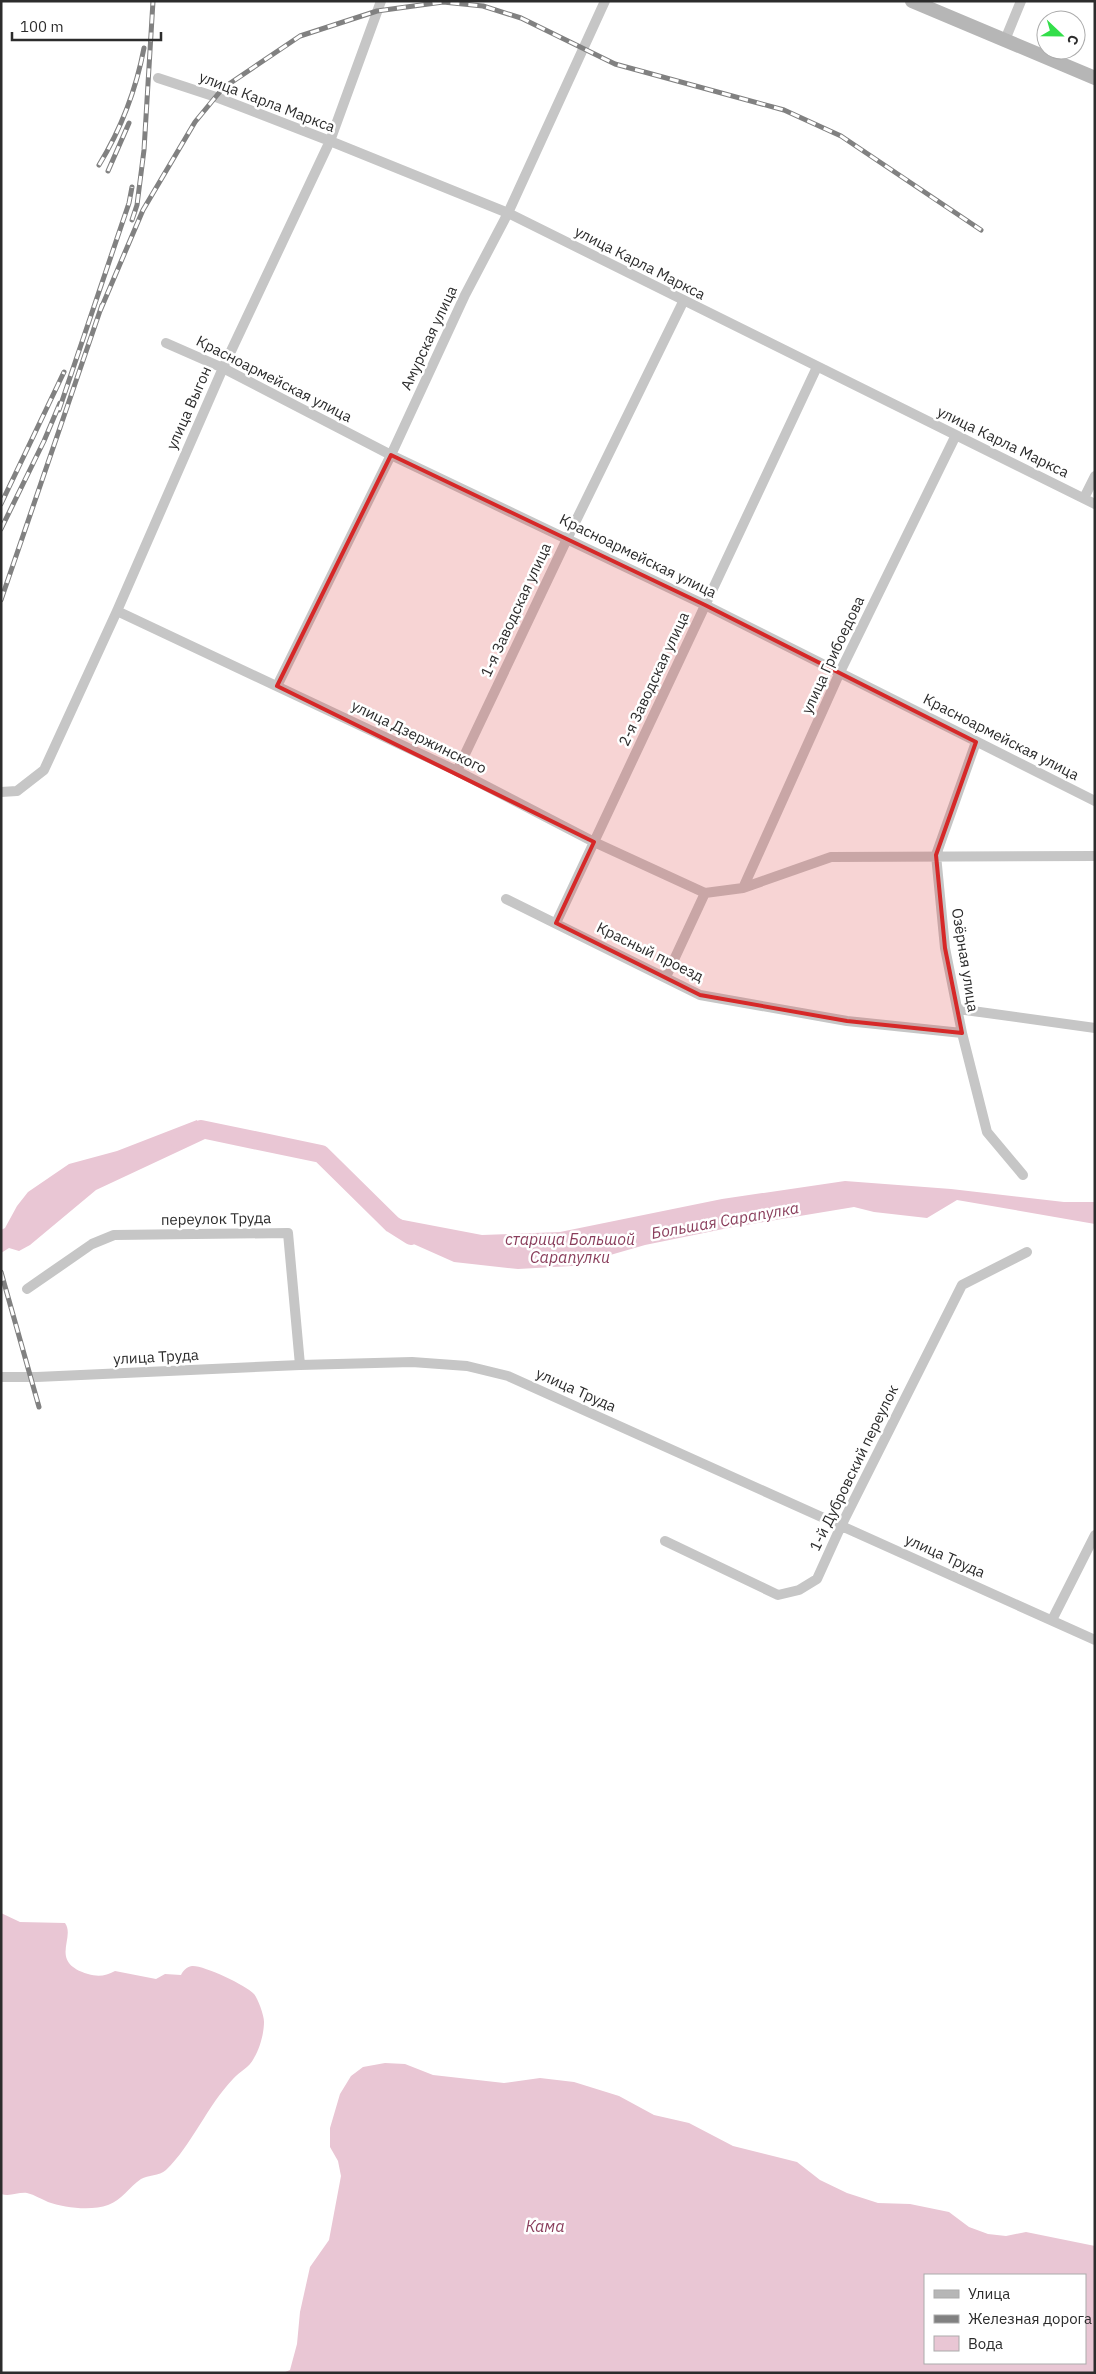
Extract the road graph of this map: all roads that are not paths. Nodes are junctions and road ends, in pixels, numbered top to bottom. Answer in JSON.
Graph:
{"nodes":[{"id":1,"x":381,"y":1,"type":"edge"},
{"id":2,"x":604,"y":1,"type":"edge"},
{"id":3,"x":912,"y":1,"type":"edge"},
{"id":4,"x":1021,"y":1,"type":"edge"},
{"id":5,"x":1005,"y":40,"type":"junction"},
{"id":6,"x":158,"y":78,"type":"dead end"},
{"id":7,"x":1095,"y":78,"type":"edge"},
{"id":8,"x":330,"y":141,"type":"junction"},
{"id":9,"x":508,"y":214,"type":"junction"},
{"id":10,"x":683,"y":302,"type":"junction"},
{"id":11,"x":166,"y":343,"type":"dead end"},
{"id":12,"x":223,"y":368,"type":"junction"},
{"id":13,"x":817,"y":368,"type":"junction"},
{"id":14,"x":955,"y":437,"type":"junction"},
{"id":15,"x":391,"y":455,"type":"junction"},
{"id":16,"x":1095,"y":476,"type":"edge"},
{"id":17,"x":1084,"y":498,"type":"junction"},
{"id":18,"x":1095,"y":504,"type":"edge"},
{"id":19,"x":567,"y":539,"type":"junction"},
{"id":20,"x":705,"y":605,"type":"junction"},
{"id":21,"x":117,"y":611,"type":"junction"},
{"id":22,"x":840,"y":672,"type":"junction"},
{"id":23,"x":277,"y":686,"type":"junction"},
{"id":24,"x":976,"y":742,"type":"junction"},
{"id":25,"x":457,"y":771,"type":"junction"},
{"id":26,"x":1,"y":792,"type":"edge"},
{"id":27,"x":1095,"y":801,"type":"edge"},
{"id":28,"x":594,"y":842,"type":"junction"},
{"id":29,"x":936,"y":855,"type":"junction"},
{"id":30,"x":1095,"y":856,"type":"edge"},
{"id":31,"x":743,"y":888,"type":"junction"},
{"id":32,"x":705,"y":892,"type":"junction"},
{"id":33,"x":506,"y":899,"type":"dead end"},
{"id":34,"x":556,"y":923,"type":"junction"},
{"id":35,"x":666,"y":977,"type":"junction"},
{"id":36,"x":958,"y":1009,"type":"junction"},
{"id":37,"x":1095,"y":1028,"type":"edge"},
{"id":38,"x":962,"y":1033,"type":"junction"},
{"id":39,"x":1023,"y":1175,"type":"dead end"},
{"id":40,"x":1026,"y":1252,"type":"dead end"},
{"id":41,"x":27,"y":1289,"type":"dead end"},
{"id":42,"x":300,"y":1365,"type":"junction"},
{"id":43,"x":1,"y":1377,"type":"edge"},
{"id":44,"x":841,"y":1526,"type":"junction"},
{"id":45,"x":1095,"y":1535,"type":"edge"},
{"id":46,"x":665,"y":1541,"type":"dead end"},
{"id":47,"x":1052,"y":1620,"type":"junction"},
{"id":48,"x":1095,"y":1640,"type":"edge"}],
"edges":[{"from":1,"to":8,"type":"street","name":"улица Выгон"},
{"from":2,"to":9,"type":"street","name":"Амурская улица"},
{"from":3,"to":5,"type":"main road"},
{"from":4,"to":5,"type":"street"},
{"from":5,"to":7,"type":"main road"},
{"from":6,"to":8,"type":"street","name":"улица Карла Маркса"},
{"from":8,"to":9,"type":"street","name":"улица Карла Маркса"},
{"from":8,"to":12,"type":"street","name":"улица Выгон"},
{"from":9,"to":10,"type":"street","name":"улица Карла Маркса"},
{"from":9,"to":15,"type":"street","name":"Амурская улица"},
{"from":10,"to":13,"type":"street","name":"улица Карла Маркса"},
{"from":10,"to":19,"type":"street","name":"1-я Заводская улица"},
{"from":11,"to":12,"type":"street","name":"Красноармейская улица"},
{"from":12,"to":15,"type":"street","name":"Красноармейская улица"},
{"from":12,"to":21,"type":"street","name":"улица Выгон"},
{"from":13,"to":14,"type":"street","name":"улица Карла Маркса"},
{"from":13,"to":20,"type":"street","name":"2-я Заводская улица"},
{"from":14,"to":17,"type":"street","name":"улица Карла Маркса"},
{"from":14,"to":22,"type":"street","name":"улица Грибоедова"},
{"from":15,"to":19,"type":"street","name":"Красноармейская улица"},
{"from":15,"to":23,"type":"street","name":"Амурская улица"},
{"from":16,"to":17,"type":"street"},
{"from":17,"to":18,"type":"street","name":"улица Карла Маркса"},
{"from":19,"to":20,"type":"street","name":"Красноармейская улица"},
{"from":19,"to":25,"type":"street","name":"1-я Заводская улица"},
{"from":20,"to":22,"type":"street","name":"Красноармейская улица"},
{"from":20,"to":28,"type":"street","name":"2-я Заводская улица"},
{"from":21,"to":23,"type":"street","name":"улица Дзержинского"},
{"from":21,"to":26,"type":"street","name":"улица Выгон"},
{"from":22,"to":24,"type":"street","name":"Красноармейская улица"},
{"from":22,"to":31,"type":"street","name":"улица Грибоедова"},
{"from":23,"to":25,"type":"street","name":"улица Дзержинского"},
{"from":24,"to":27,"type":"street","name":"Красноармейская улица"},
{"from":24,"to":29,"type":"street","name":"Озёрная улица"},
{"from":25,"to":28,"type":"street","name":"улица Дзержинского"},
{"from":28,"to":32,"type":"street","name":"улица Дзержинского"},
{"from":28,"to":34,"type":"street","name":"2-я Заводская улица"},
{"from":29,"to":30,"type":"street"},
{"from":29,"to":31,"type":"street"},
{"from":29,"to":36,"type":"street","name":"Озёрная улица"},
{"from":31,"to":32,"type":"street"},
{"from":32,"to":35,"type":"street"},
{"from":33,"to":34,"type":"street","name":"Красный проезд"},
{"from":34,"to":35,"type":"street","name":"Красный проезд"},
{"from":35,"to":38,"type":"street","name":"Красный проезд"},
{"from":36,"to":37,"type":"street"},
{"from":36,"to":38,"type":"street","name":"Озёрная улица"},
{"from":38,"to":39,"type":"street","name":"Озёрная улица"},
{"from":40,"to":44,"type":"street","name":"1-й Дубровский переулок"},
{"from":41,"to":42,"type":"street","name":"переулок Труда"},
{"from":42,"to":43,"type":"street","name":"улица Труда"},
{"from":42,"to":44,"type":"street","name":"улица Труда"},
{"from":44,"to":46,"type":"street","name":"1-й Дубровский переулок"},
{"from":44,"to":47,"type":"street","name":"улица Труда"},
{"from":45,"to":47,"type":"street"},
{"from":47,"to":48,"type":"street","name":"улица Труда"}]}
